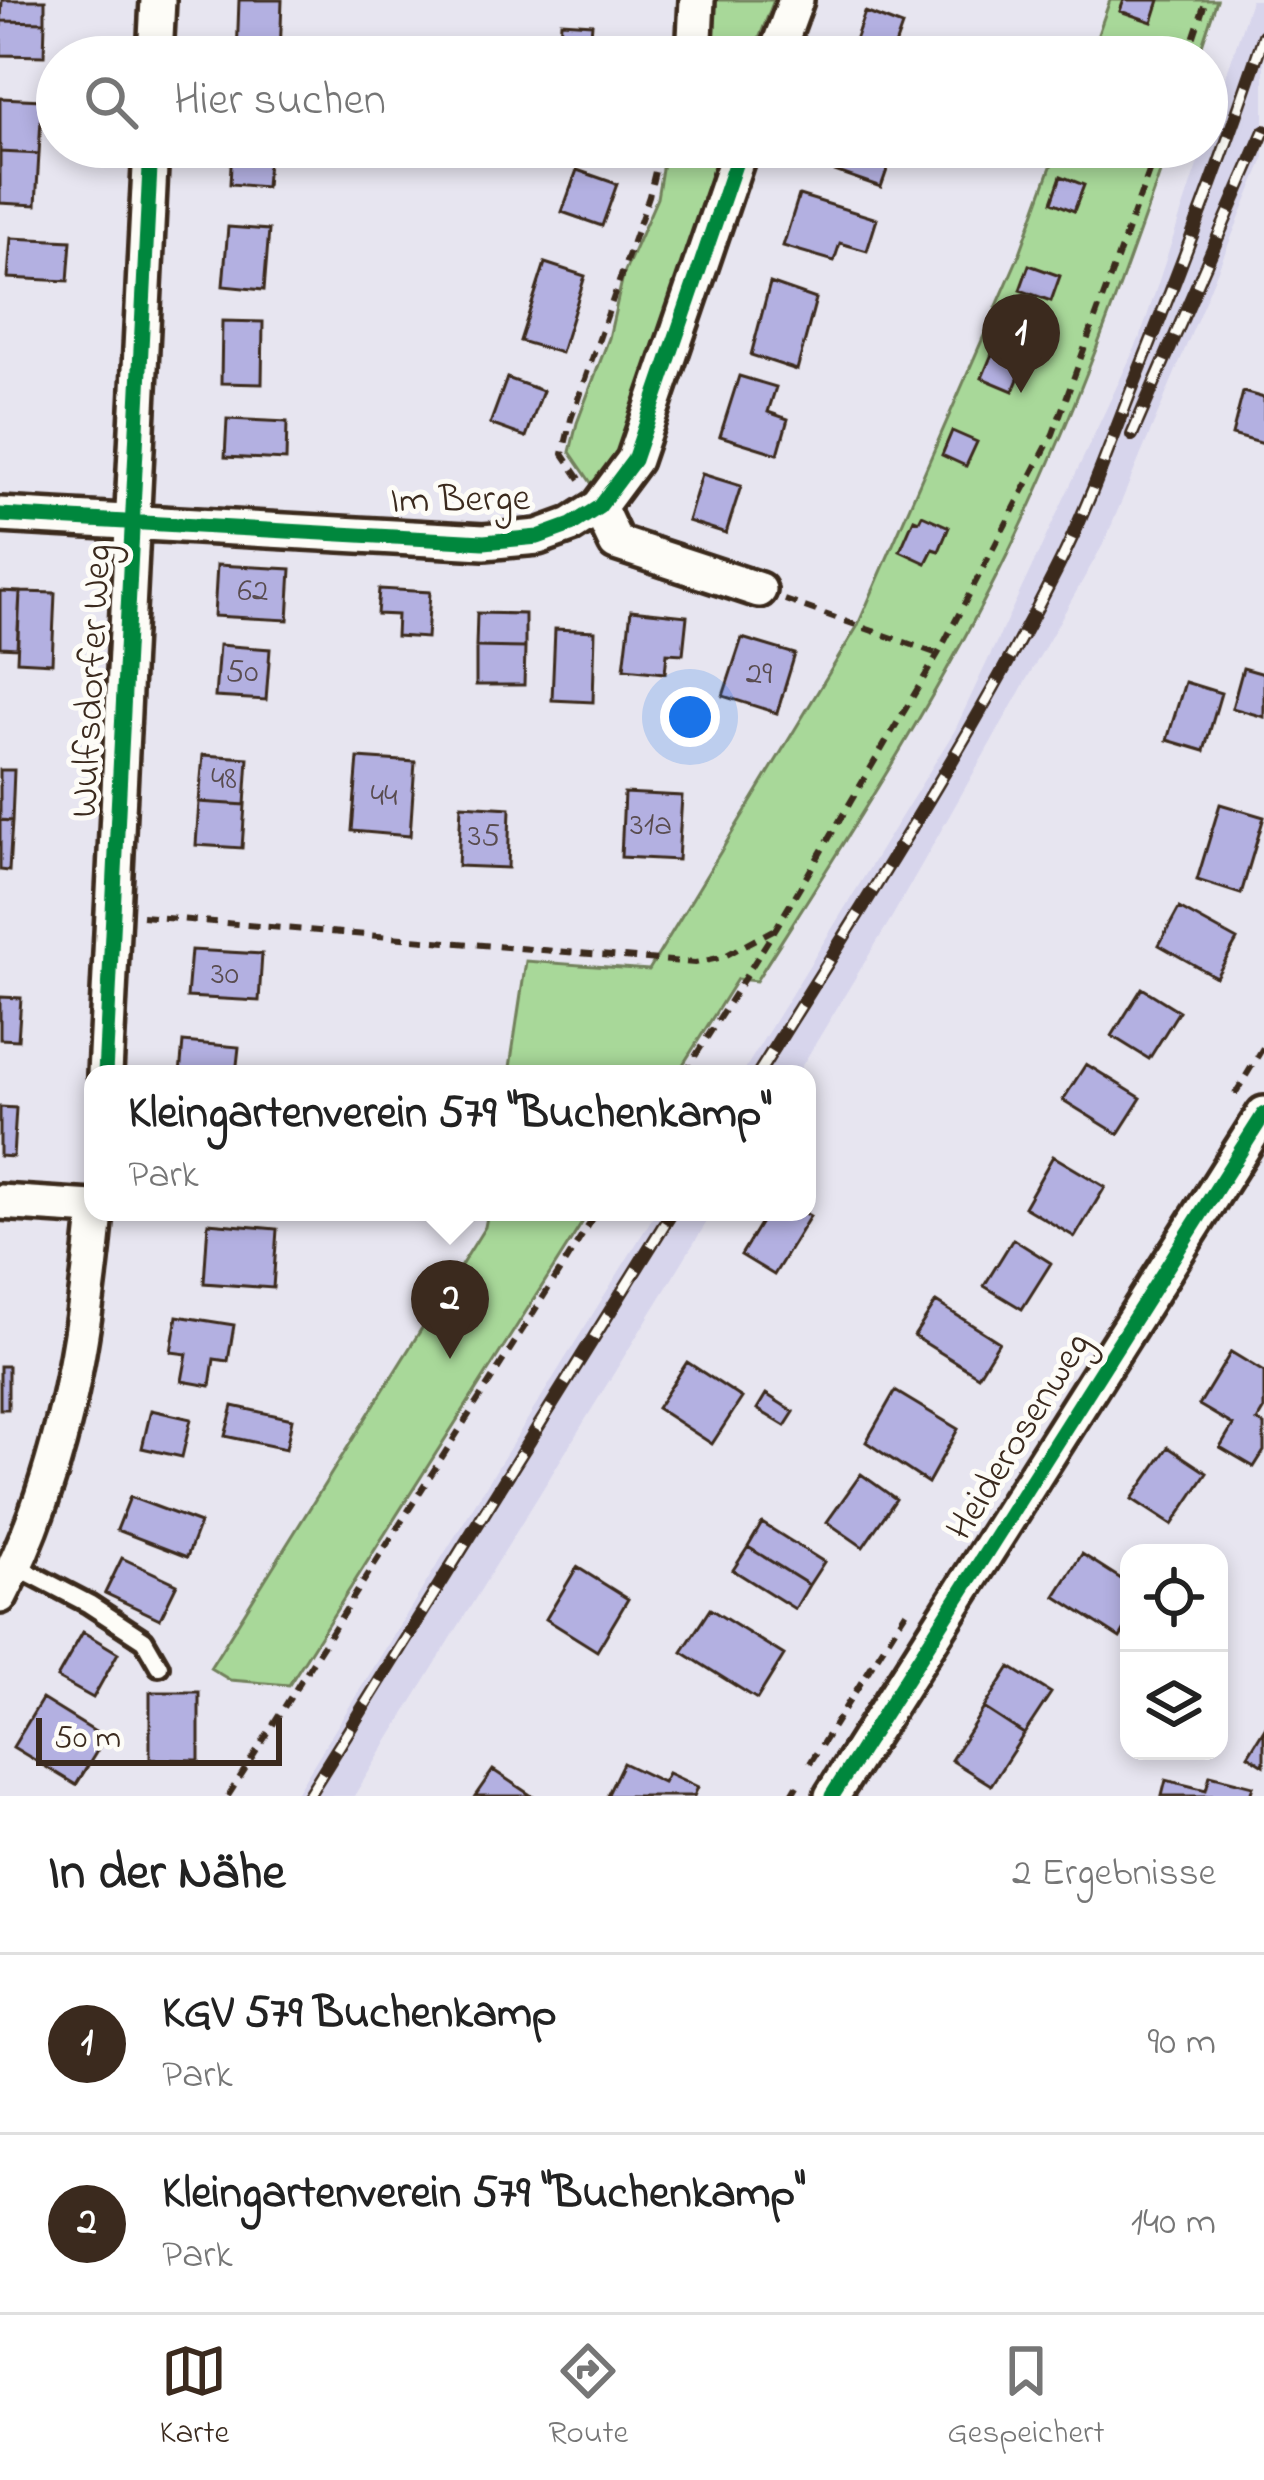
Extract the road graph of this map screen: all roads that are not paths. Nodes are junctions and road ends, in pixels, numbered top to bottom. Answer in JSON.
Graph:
{"nodes":[{"id":1,"x":158,"y":0,"type":"edge"},
{"id":2,"x":698,"y":0,"type":"edge"},
{"id":3,"x":796,"y":0,"type":"edge"},
{"id":4,"x":156,"y":36,"type":"edge"},
{"id":5,"x":695,"y":36,"type":"edge"},
{"id":6,"x":783,"y":36,"type":"edge"},
{"id":7,"x":150,"y":168,"type":"edge"},
{"id":8,"x":734,"y":168,"type":"edge"},
{"id":9,"x":599,"y":507,"type":"junction"},
{"id":10,"x":0,"y":515,"type":"edge"},
{"id":11,"x":133,"y":521,"type":"junction"},
{"id":12,"x":759,"y":590,"type":"road end"},
{"id":13,"x":105,"y":1065,"type":"edge"},
{"id":14,"x":1264,"y":1114,"type":"edge"},
{"id":15,"x":0,"y":1202,"type":"edge"},
{"id":16,"x":84,"y":1209,"type":"edge"},
{"id":17,"x":93,"y":1221,"type":"edge"},
{"id":18,"x":16,"y":1566,"type":"junction"},
{"id":19,"x":0,"y":1596,"type":"edge"},
{"id":20,"x":158,"y":1666,"type":"dead end"},
{"id":21,"x":832,"y":1796,"type":"edge"}],
"edges":[{"from":1,"to":4,"type":"street"},
{"from":2,"to":5,"type":"street"},
{"from":3,"to":6,"type":"street"},
{"from":7,"to":11,"type":"street","name":"Wulfsdorfer Weg"},
{"from":8,"to":9,"type":"street","name":"Im Berge"},
{"from":9,"to":11,"type":"street","name":"Im Berge"},
{"from":9,"to":12,"type":"street"},
{"from":10,"to":11,"type":"street","name":"Im Berge"},
{"from":11,"to":13,"type":"street","name":"Wulfsdorfer Weg"},
{"from":14,"to":21,"type":"street","name":"Heiderosenweg"},
{"from":15,"to":16,"type":"street"},
{"from":17,"to":18,"type":"street"},
{"from":18,"to":19,"type":"street"},
{"from":18,"to":20,"type":"lane"}]}
